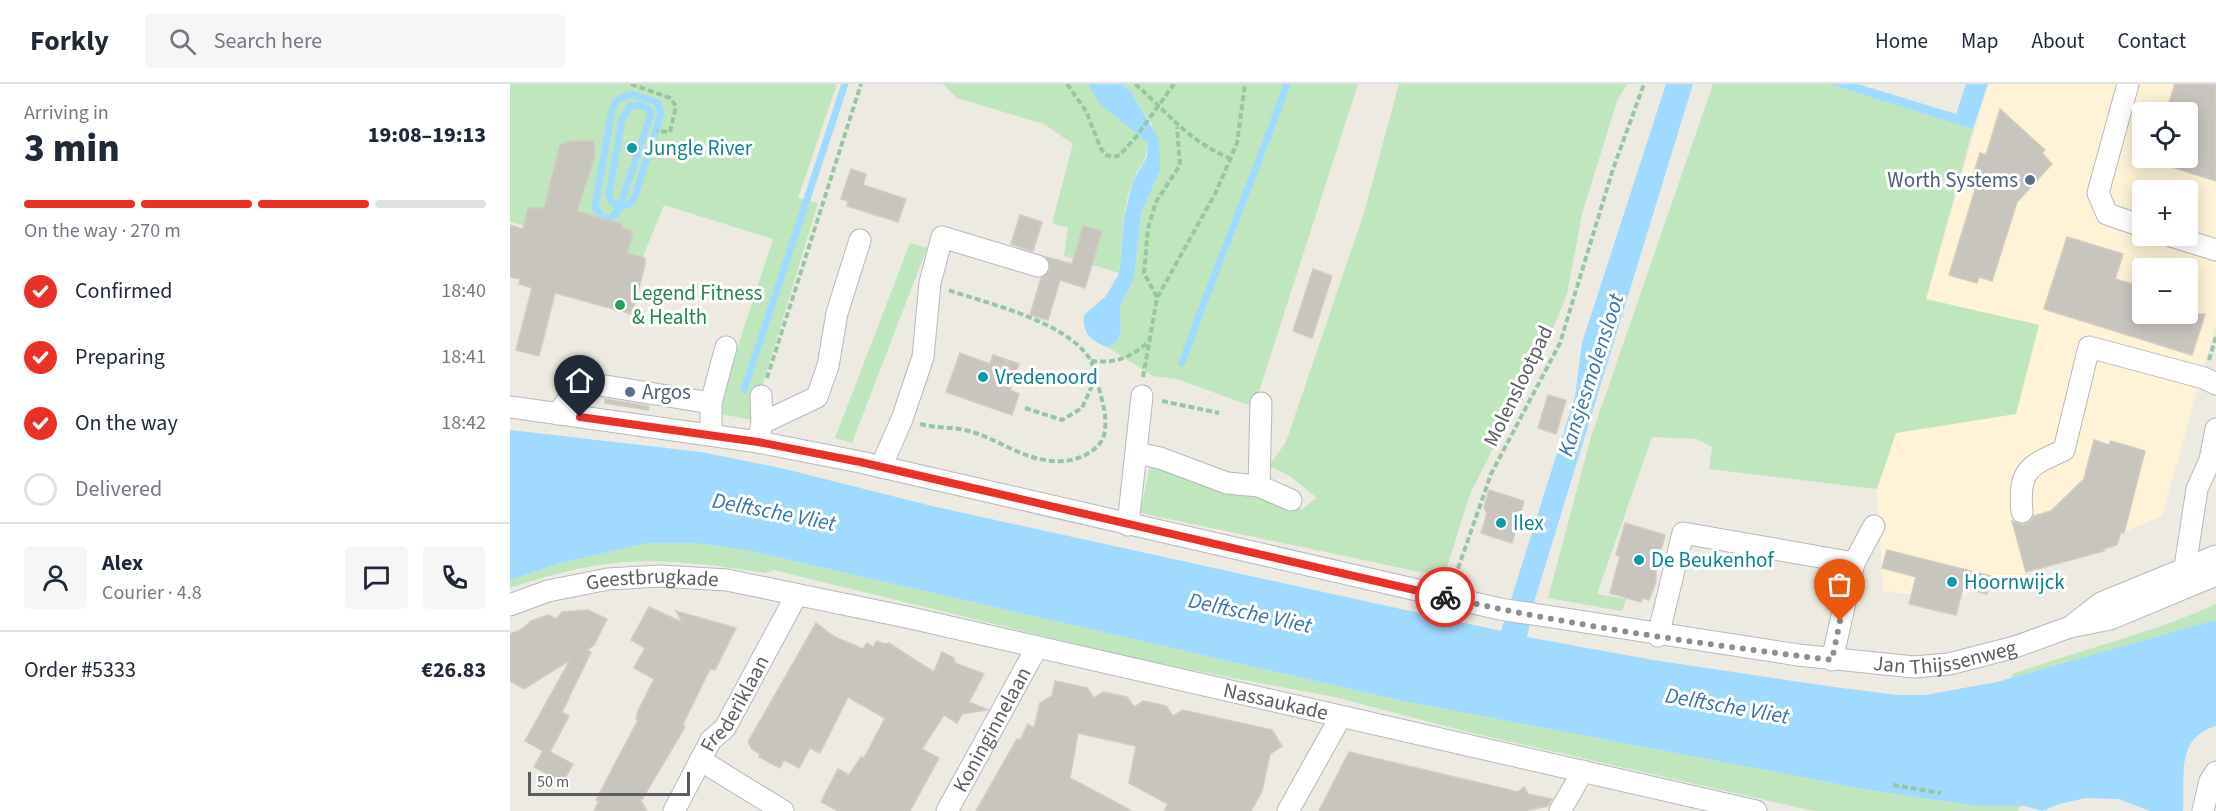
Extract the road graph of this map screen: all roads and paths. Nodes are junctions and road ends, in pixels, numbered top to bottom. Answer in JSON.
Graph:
{"nodes":[{"id":1,"x":631,"y":84,"type":"edge"},
{"id":2,"x":861,"y":84,"type":"edge"},
{"id":3,"x":1067,"y":84,"type":"edge"},
{"id":4,"x":1135,"y":84,"type":"edge"},
{"id":5,"x":1174,"y":84,"type":"edge"},
{"id":6,"x":1245,"y":84,"type":"edge"},
{"id":7,"x":1644,"y":84,"type":"edge"},
{"id":8,"x":2128,"y":84,"type":"edge"},
{"id":9,"x":1159,"y":105,"type":"junction"},
{"id":10,"x":1177,"y":127,"type":"junction"},
{"id":11,"x":657,"y":131,"type":"dead end"},
{"id":12,"x":1228,"y":158,"type":"junction"},
{"id":13,"x":2132,"y":223,"type":"edge"},
{"id":14,"x":860,"y":240,"type":"dead end"},
{"id":15,"x":2198,"y":244,"type":"edge"},
{"id":16,"x":2216,"y":250,"type":"edge"},
{"id":17,"x":1038,"y":266,"type":"dead end"},
{"id":18,"x":930,"y":283,"type":"junction"},
{"id":19,"x":1157,"y":298,"type":"junction"},
{"id":20,"x":1147,"y":342,"type":"junction"},
{"id":21,"x":726,"y":347,"type":"dead end"},
{"id":22,"x":1091,"y":361,"type":"junction"},
{"id":23,"x":1095,"y":378,"type":"junction"},
{"id":24,"x":2216,"y":384,"type":"edge"},
{"id":25,"x":761,"y":396,"type":"joint"},
{"id":26,"x":1142,"y":396,"type":"junction"},
{"id":27,"x":711,"y":403,"type":"junction"},
{"id":28,"x":1261,"y":403,"type":"dead end"},
{"id":29,"x":510,"y":407,"type":"edge"},
{"id":30,"x":1025,"y":408,"type":"dead end"},
{"id":31,"x":1219,"y":413,"type":"dead end"},
{"id":32,"x":558,"y":414,"type":"junction"},
{"id":33,"x":902,"y":419,"type":"junction"},
{"id":34,"x":2216,"y":429,"type":"edge"},
{"id":35,"x":760,"y":433,"type":"junction"},
{"id":36,"x":711,"y":435,"type":"junction"},
{"id":37,"x":1137,"y":453,"type":"junction"},
{"id":38,"x":2210,"y":460,"type":"junction"},
{"id":39,"x":881,"y":467,"type":"junction"},
{"id":40,"x":2216,"y":483,"type":"edge"},
{"id":41,"x":1259,"y":486,"type":"junction"},
{"id":42,"x":1290,"y":500,"type":"dead end"},
{"id":43,"x":2022,"y":512,"type":"dead end"},
{"id":44,"x":1128,"y":525,"type":"junction"},
{"id":45,"x":1874,"y":526,"type":"dead end"},
{"id":46,"x":2216,"y":556,"type":"edge"},
{"id":47,"x":1854,"y":563,"type":"junction"},
{"id":48,"x":2216,"y":575,"type":"edge"},
{"id":49,"x":2188,"y":576,"type":"junction"},
{"id":50,"x":796,"y":596,"type":"junction"},
{"id":51,"x":1448,"y":598,"type":"junction"},
{"id":52,"x":510,"y":605,"type":"edge"},
{"id":53,"x":1658,"y":636,"type":"junction"},
{"id":54,"x":1037,"y":647,"type":"junction"},
{"id":55,"x":1832,"y":660,"type":"junction"},
{"id":56,"x":1341,"y":717,"type":"junction"},
{"id":57,"x":700,"y":760,"type":"junction"},
{"id":58,"x":1583,"y":771,"type":"junction"},
{"id":59,"x":2216,"y":772,"type":"edge"},
{"id":60,"x":1893,"y":785,"type":"dead end"},
{"id":61,"x":1941,"y":793,"type":"dead end"},
{"id":62,"x":674,"y":811,"type":"edge"},
{"id":63,"x":783,"y":811,"type":"edge"},
{"id":64,"x":947,"y":811,"type":"edge"},
{"id":65,"x":1288,"y":811,"type":"edge"},
{"id":66,"x":1560,"y":811,"type":"edge"},
{"id":67,"x":1756,"y":811,"type":"edge"},
{"id":68,"x":2203,"y":811,"type":"edge"}],
"edges":[{"from":1,"to":11,"type":"path"},
{"from":2,"to":25,"type":"path"},
{"from":3,"to":9,"type":"path"},
{"from":4,"to":9,"type":"path"},
{"from":5,"to":9,"type":"path"},
{"from":6,"to":12,"type":"path"},
{"from":7,"to":51,"type":"path","name":"Molenslootpad"},
{"from":8,"to":13,"type":"street"},
{"from":9,"to":10,"type":"path"},
{"from":10,"to":12,"type":"path"},
{"from":10,"to":19,"type":"path"},
{"from":12,"to":19,"type":"path"},
{"from":14,"to":35,"type":"street"},
{"from":15,"to":16,"type":"street"},
{"from":17,"to":18,"type":"street"},
{"from":18,"to":22,"type":"path"},
{"from":18,"to":33,"type":"street"},
{"from":19,"to":20,"type":"path"},
{"from":20,"to":22,"type":"path"},
{"from":20,"to":26,"type":"path"},
{"from":21,"to":27,"type":"street"},
{"from":22,"to":23,"type":"path"},
{"from":23,"to":30,"type":"path"},
{"from":23,"to":33,"type":"path"},
{"from":24,"to":43,"type":"street"},
{"from":25,"to":35,"type":"street"},
{"from":26,"to":31,"type":"path"},
{"from":26,"to":37,"type":"street"},
{"from":27,"to":32,"type":"street"},
{"from":27,"to":36,"type":"street"},
{"from":28,"to":41,"type":"street"},
{"from":29,"to":32,"type":"street","name":"Jan Thijssenweg"},
{"from":32,"to":36,"type":"street","name":"Jan Thijssenweg"},
{"from":33,"to":39,"type":"street"},
{"from":34,"to":38,"type":"street"},
{"from":35,"to":36,"type":"street","name":"Jan Thijssenweg"},
{"from":35,"to":39,"type":"street","name":"Jan Thijssenweg"},
{"from":37,"to":41,"type":"street"},
{"from":37,"to":44,"type":"street"},
{"from":38,"to":40,"type":"street"},
{"from":38,"to":49,"type":"street"},
{"from":39,"to":44,"type":"street","name":"Jan Thijssenweg"},
{"from":41,"to":42,"type":"street"},
{"from":44,"to":51,"type":"street","name":"Jan Thijssenweg"},
{"from":45,"to":47,"type":"street"},
{"from":46,"to":49,"type":"street","name":"Jan Thijssenweg"},
{"from":47,"to":53,"type":"street"},
{"from":47,"to":55,"type":"street"},
{"from":48,"to":49,"type":"street","name":"Jan Thijssenweg"},
{"from":49,"to":55,"type":"street","name":"Jan Thijssenweg"},
{"from":50,"to":52,"type":"street","name":"Geestbrugkade"},
{"from":50,"to":54,"type":"street","name":"Nassaukade"},
{"from":50,"to":57,"type":"street","name":"Frederiklaan"},
{"from":51,"to":53,"type":"street","name":"Jan Thijssenweg"},
{"from":53,"to":55,"type":"street","name":"Jan Thijssenweg"},
{"from":54,"to":56,"type":"street","name":"Nassaukade"},
{"from":54,"to":64,"type":"street","name":"Koninginnelaan"},
{"from":56,"to":58,"type":"street","name":"Nassaukade"},
{"from":56,"to":65,"type":"street"},
{"from":57,"to":62,"type":"street","name":"Frederiklaan"},
{"from":57,"to":63,"type":"street"},
{"from":58,"to":66,"type":"street"},
{"from":58,"to":67,"type":"street","name":"Nassaukade"},
{"from":59,"to":68,"type":"street"},
{"from":60,"to":61,"type":"path"}]}
